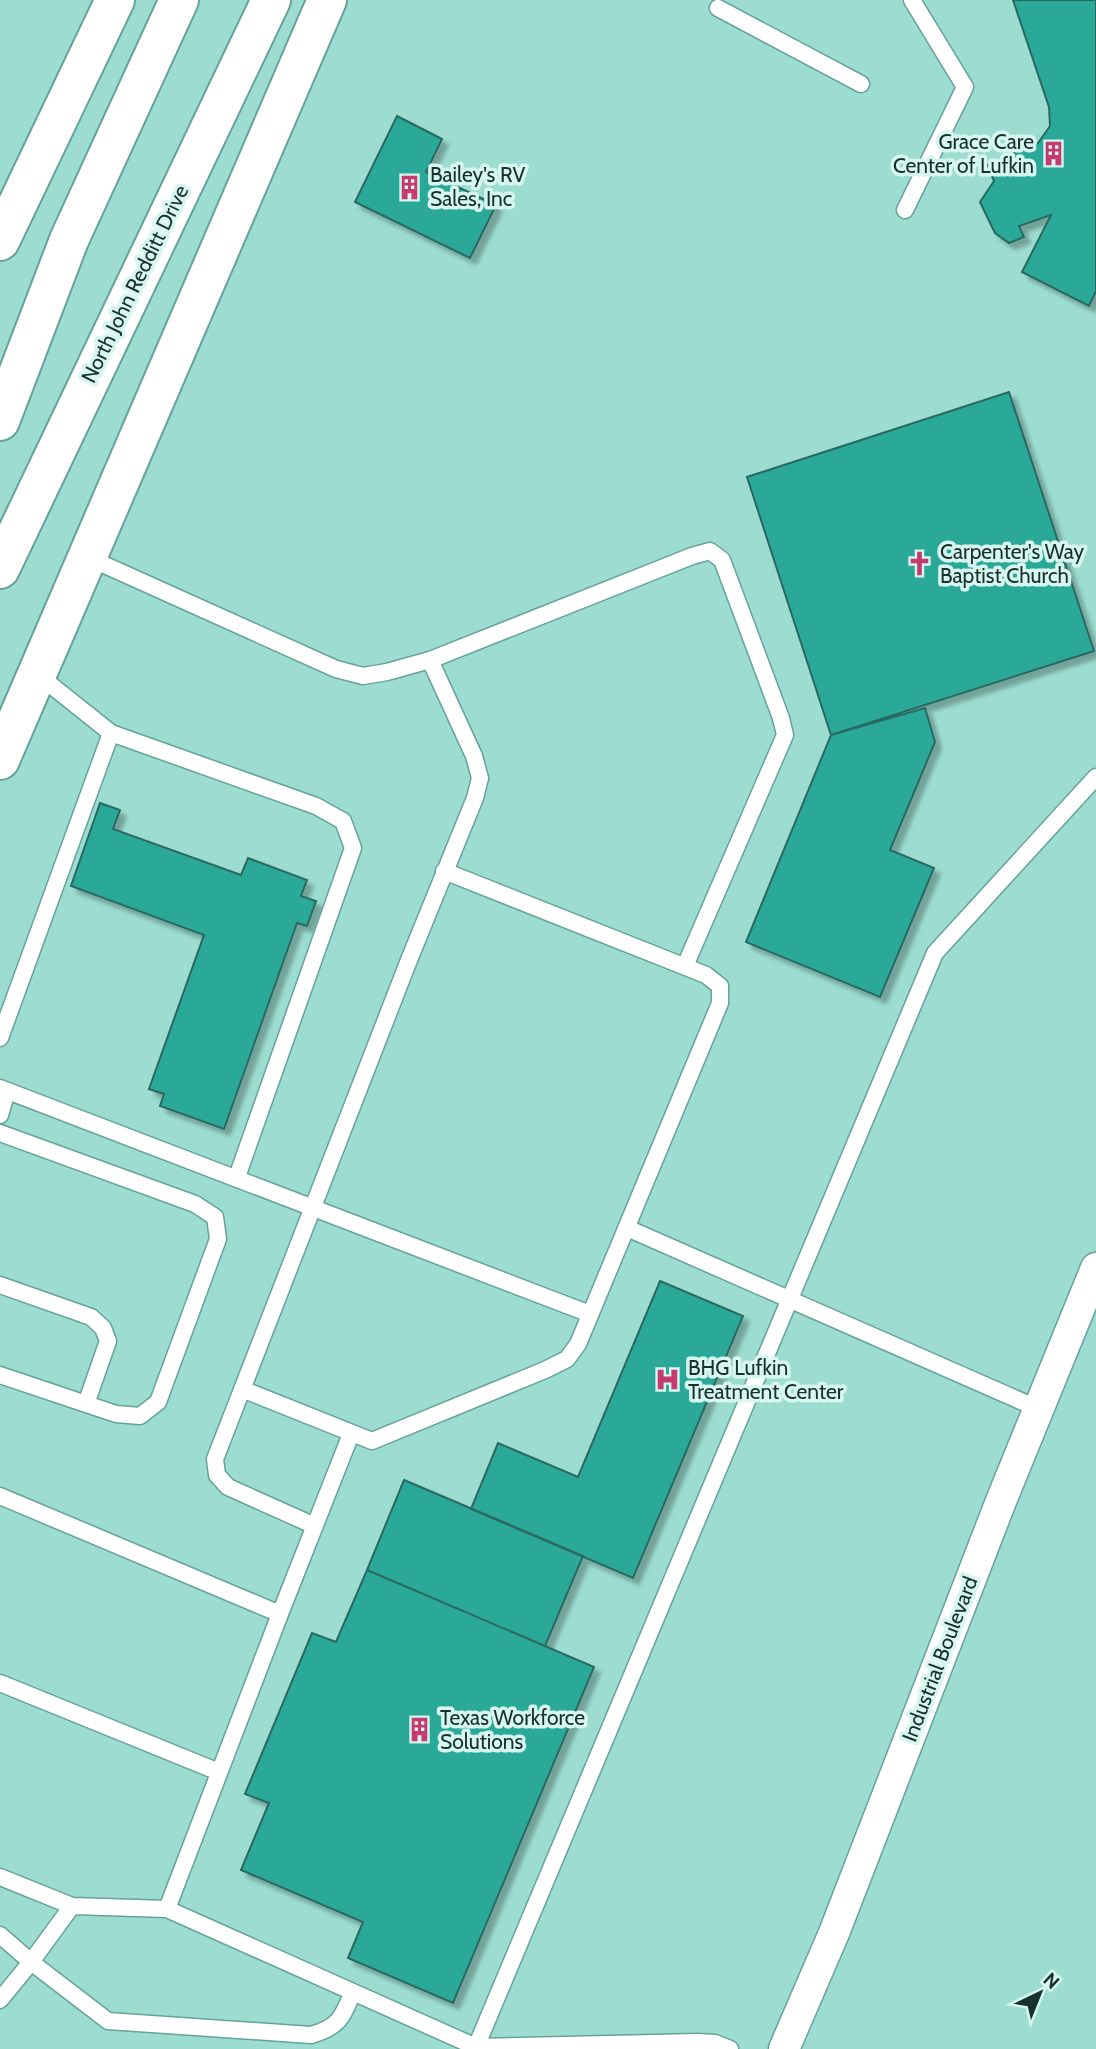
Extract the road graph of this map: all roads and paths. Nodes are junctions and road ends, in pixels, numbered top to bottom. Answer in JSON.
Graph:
{"nodes":[{"id":1,"x":115,"y":0,"type":"edge"},
{"id":2,"x":179,"y":0,"type":"edge"},
{"id":3,"x":271,"y":0,"type":"edge"},
{"id":4,"x":327,"y":0,"type":"edge"},
{"id":5,"x":912,"y":0,"type":"edge"},
{"id":6,"x":718,"y":8,"type":"dead end"},
{"id":7,"x":862,"y":84,"type":"dead end"},
{"id":8,"x":905,"y":210,"type":"dead end"},
{"id":9,"x":0,"y":241,"type":"edge"},
{"id":10,"x":0,"y":421,"type":"edge"},
{"id":11,"x":87,"y":557,"type":"junction"},
{"id":12,"x":0,"y":569,"type":"edge"},
{"id":13,"x":430,"y":660,"type":"junction"},
{"id":14,"x":37,"y":674,"type":"junction"},
{"id":15,"x":111,"y":733,"type":"junction"},
{"id":16,"x":0,"y":760,"type":"edge"},
{"id":17,"x":1096,"y":777,"type":"edge"},
{"id":18,"x":444,"y":871,"type":"junction"},
{"id":19,"x":685,"y":966,"type":"junction"},
{"id":20,"x":0,"y":1038,"type":"edge"},
{"id":21,"x":4,"y":1089,"type":"edge"},
{"id":22,"x":0,"y":1115,"type":"edge"},
{"id":23,"x":0,"y":1133,"type":"edge"},
{"id":24,"x":237,"y":1177,"type":"junction"},
{"id":25,"x":313,"y":1206,"type":"junction"},
{"id":26,"x":627,"y":1228,"type":"junction"},
{"id":27,"x":1096,"y":1269,"type":"edge"},
{"id":28,"x":0,"y":1285,"type":"edge"},
{"id":29,"x":789,"y":1300,"type":"junction"},
{"id":30,"x":590,"y":1314,"type":"junction"},
{"id":31,"x":0,"y":1375,"type":"edge"},
{"id":32,"x":242,"y":1389,"type":"junction"},
{"id":33,"x":86,"y":1404,"type":"junction"},
{"id":34,"x":1039,"y":1409,"type":"junction"},
{"id":35,"x":351,"y":1434,"type":"junction"},
{"id":36,"x":0,"y":1496,"type":"edge"},
{"id":37,"x":315,"y":1526,"type":"junction"},
{"id":38,"x":279,"y":1614,"type":"junction"},
{"id":39,"x":0,"y":1682,"type":"edge"},
{"id":40,"x":219,"y":1772,"type":"junction"},
{"id":41,"x":0,"y":1877,"type":"edge"},
{"id":42,"x":72,"y":1906,"type":"junction"},
{"id":43,"x":167,"y":1909,"type":"junction"},
{"id":44,"x":0,"y":1936,"type":"edge"},
{"id":45,"x":31,"y":1962,"type":"junction"},
{"id":46,"x":353,"y":1992,"type":"junction"},
{"id":47,"x":0,"y":2000,"type":"edge"},
{"id":48,"x":476,"y":2047,"type":"junction"},
{"id":49,"x":730,"y":2049,"type":"edge"},
{"id":50,"x":784,"y":2049,"type":"edge"}],
"edges":[{"from":1,"to":9,"type":"main road"},
{"from":2,"to":10,"type":"main road"},
{"from":3,"to":12,"type":"main road","name":"North John Redditt Drive"},
{"from":4,"to":11,"type":"main road"},
{"from":5,"to":8,"type":"lane"},
{"from":6,"to":7,"type":"lane"},
{"from":11,"to":13,"type":"lane"},
{"from":11,"to":14,"type":"main road"},
{"from":13,"to":18,"type":"lane"},
{"from":13,"to":19,"type":"lane"},
{"from":14,"to":15,"type":"lane"},
{"from":14,"to":16,"type":"main road"},
{"from":15,"to":20,"type":"lane"},
{"from":15,"to":24,"type":"lane"},
{"from":17,"to":29,"type":"lane"},
{"from":18,"to":19,"type":"lane"},
{"from":18,"to":25,"type":"lane"},
{"from":19,"to":26,"type":"lane"},
{"from":21,"to":22,"type":"lane"},
{"from":21,"to":24,"type":"lane"},
{"from":23,"to":33,"type":"lane"},
{"from":24,"to":25,"type":"lane"},
{"from":25,"to":30,"type":"lane"},
{"from":25,"to":32,"type":"lane"},
{"from":26,"to":29,"type":"lane"},
{"from":26,"to":30,"type":"lane"},
{"from":27,"to":34,"type":"street","name":"Industrial Boulevard"},
{"from":28,"to":33,"type":"lane"},
{"from":29,"to":34,"type":"lane"},
{"from":29,"to":48,"type":"lane"},
{"from":30,"to":35,"type":"lane"},
{"from":31,"to":33,"type":"lane"},
{"from":32,"to":35,"type":"lane"},
{"from":32,"to":37,"type":"lane"},
{"from":34,"to":50,"type":"street","name":"Industrial Boulevard"},
{"from":35,"to":37,"type":"lane"},
{"from":36,"to":38,"type":"lane"},
{"from":37,"to":38,"type":"lane"},
{"from":38,"to":40,"type":"lane"},
{"from":39,"to":40,"type":"lane"},
{"from":40,"to":43,"type":"lane"},
{"from":41,"to":42,"type":"lane"},
{"from":42,"to":43,"type":"lane"},
{"from":42,"to":45,"type":"lane"},
{"from":43,"to":46,"type":"lane"},
{"from":44,"to":45,"type":"lane"},
{"from":45,"to":46,"type":"lane"},
{"from":45,"to":47,"type":"lane"},
{"from":46,"to":48,"type":"lane"},
{"from":48,"to":49,"type":"lane"}]}
